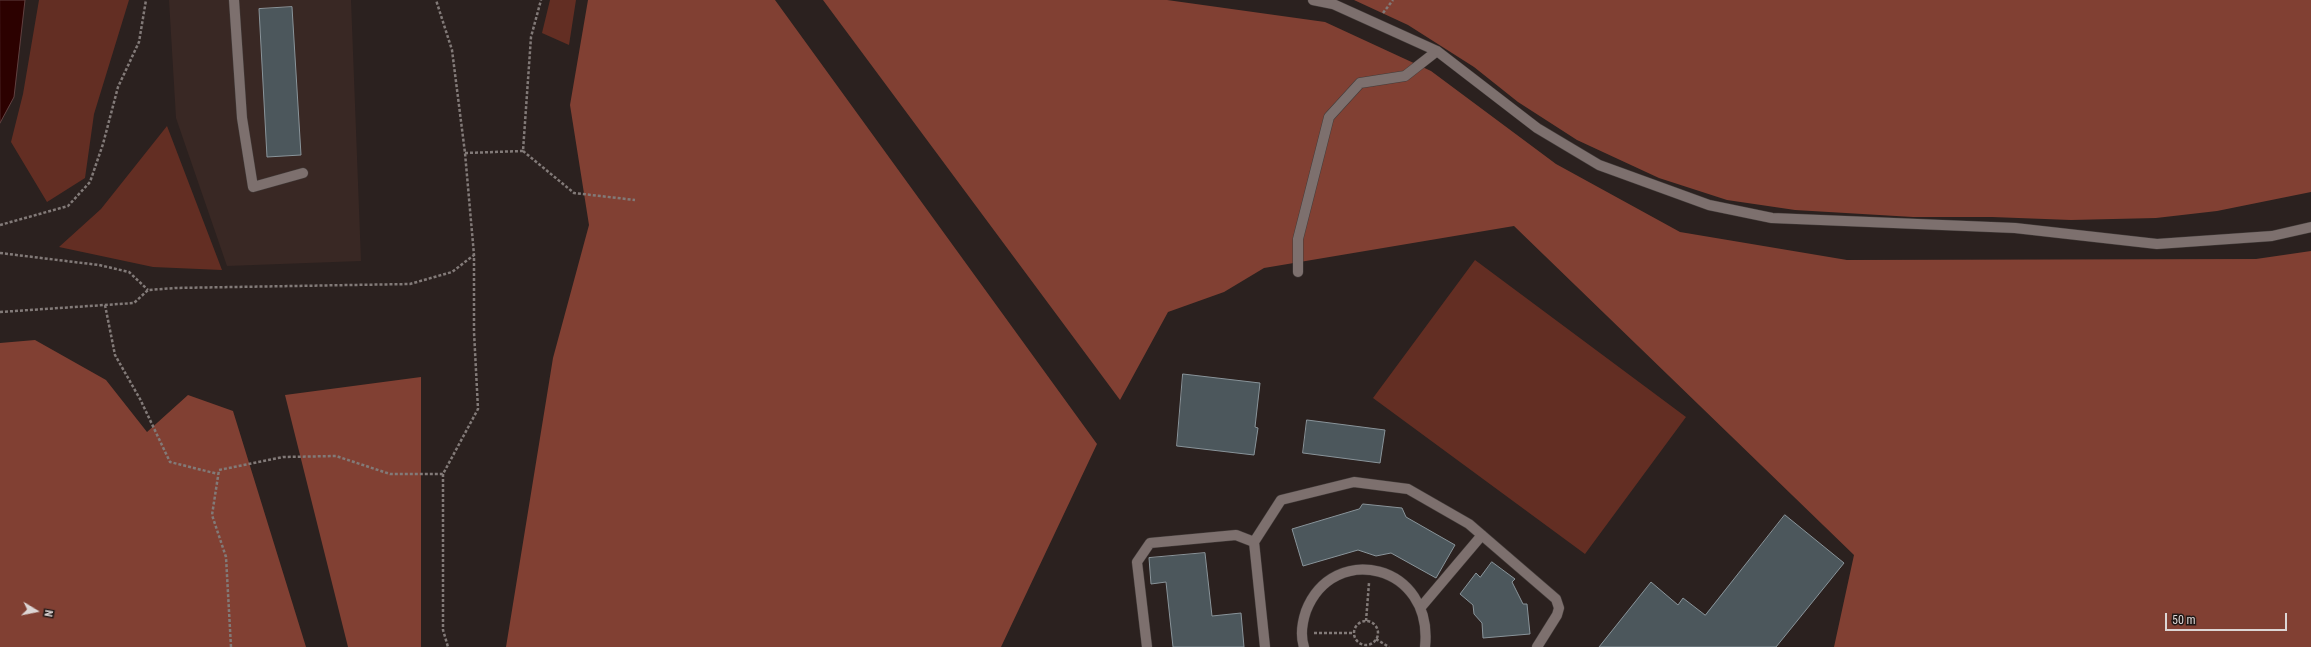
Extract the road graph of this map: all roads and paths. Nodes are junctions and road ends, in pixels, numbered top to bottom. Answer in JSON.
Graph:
{"nodes":[{"id":1,"x":146,"y":0,"type":"edge"},
{"id":2,"x":234,"y":0,"type":"edge"},
{"id":3,"x":436,"y":0,"type":"edge"},
{"id":4,"x":541,"y":0,"type":"edge"},
{"id":5,"x":1313,"y":0,"type":"edge"},
{"id":6,"x":1393,"y":0,"type":"edge"},
{"id":7,"x":1377,"y":22,"type":"junction"},
{"id":8,"x":1437,"y":50,"type":"junction"},
{"id":9,"x":523,"y":151,"type":"junction"},
{"id":10,"x":465,"y":153,"type":"junction"},
{"id":11,"x":303,"y":173,"type":"dead end"},
{"id":12,"x":635,"y":200,"type":"dead end"},
{"id":13,"x":0,"y":225,"type":"edge"},
{"id":14,"x":2311,"y":227,"type":"edge"},
{"id":15,"x":0,"y":253,"type":"edge"},
{"id":16,"x":474,"y":255,"type":"junction"},
{"id":17,"x":1298,"y":272,"type":"dead end"},
{"id":18,"x":148,"y":290,"type":"junction"},
{"id":19,"x":105,"y":305,"type":"junction"},
{"id":20,"x":0,"y":312,"type":"edge"},
{"id":21,"x":218,"y":474,"type":"junction"},
{"id":22,"x":443,"y":474,"type":"junction"},
{"id":23,"x":1482,"y":535,"type":"junction"},
{"id":24,"x":1254,"y":542,"type":"junction"},
{"id":25,"x":1369,"y":576,"type":"dead end"},
{"id":26,"x":1421,"y":607,"type":"junction"},
{"id":27,"x":1366,"y":621,"type":"junction"},
{"id":28,"x":1309,"y":633,"type":"dead end"},
{"id":29,"x":1354,"y":633,"type":"junction"},
{"id":30,"x":1376,"y":639,"type":"junction"},
{"id":31,"x":1366,"y":646,"type":"edge"},
{"id":32,"x":232,"y":647,"type":"edge"},
{"id":33,"x":448,"y":647,"type":"edge"},
{"id":34,"x":1147,"y":647,"type":"edge"},
{"id":35,"x":1265,"y":647,"type":"edge"},
{"id":36,"x":1304,"y":647,"type":"edge"},
{"id":37,"x":1389,"y":647,"type":"edge"},
{"id":38,"x":1425,"y":647,"type":"edge"},
{"id":39,"x":1538,"y":647,"type":"edge"}],
"edges":[{"from":1,"to":13,"type":"path"},
{"from":2,"to":11,"type":"street"},
{"from":3,"to":10,"type":"path"},
{"from":4,"to":9,"type":"path"},
{"from":5,"to":7,"type":"street"},
{"from":6,"to":7,"type":"path"},
{"from":7,"to":8,"type":"street"},
{"from":8,"to":14,"type":"street"},
{"from":8,"to":17,"type":"street"},
{"from":9,"to":10,"type":"path"},
{"from":9,"to":12,"type":"path"},
{"from":10,"to":16,"type":"path"},
{"from":15,"to":18,"type":"path"},
{"from":16,"to":18,"type":"path"},
{"from":16,"to":22,"type":"path"},
{"from":18,"to":19,"type":"path"},
{"from":19,"to":20,"type":"path"},
{"from":19,"to":21,"type":"path"},
{"from":21,"to":22,"type":"path"},
{"from":21,"to":32,"type":"path"},
{"from":22,"to":33,"type":"path"},
{"from":23,"to":24,"type":"street"},
{"from":23,"to":26,"type":"street"},
{"from":23,"to":39,"type":"street"},
{"from":24,"to":34,"type":"street"},
{"from":24,"to":35,"type":"street"},
{"from":25,"to":27,"type":"path"},
{"from":26,"to":36,"type":"street"},
{"from":26,"to":38,"type":"street"},
{"from":27,"to":29,"type":"path"},
{"from":27,"to":30,"type":"path"},
{"from":28,"to":29,"type":"path"},
{"from":29,"to":31,"type":"path"},
{"from":30,"to":31,"type":"path"},
{"from":30,"to":37,"type":"path"}]}
